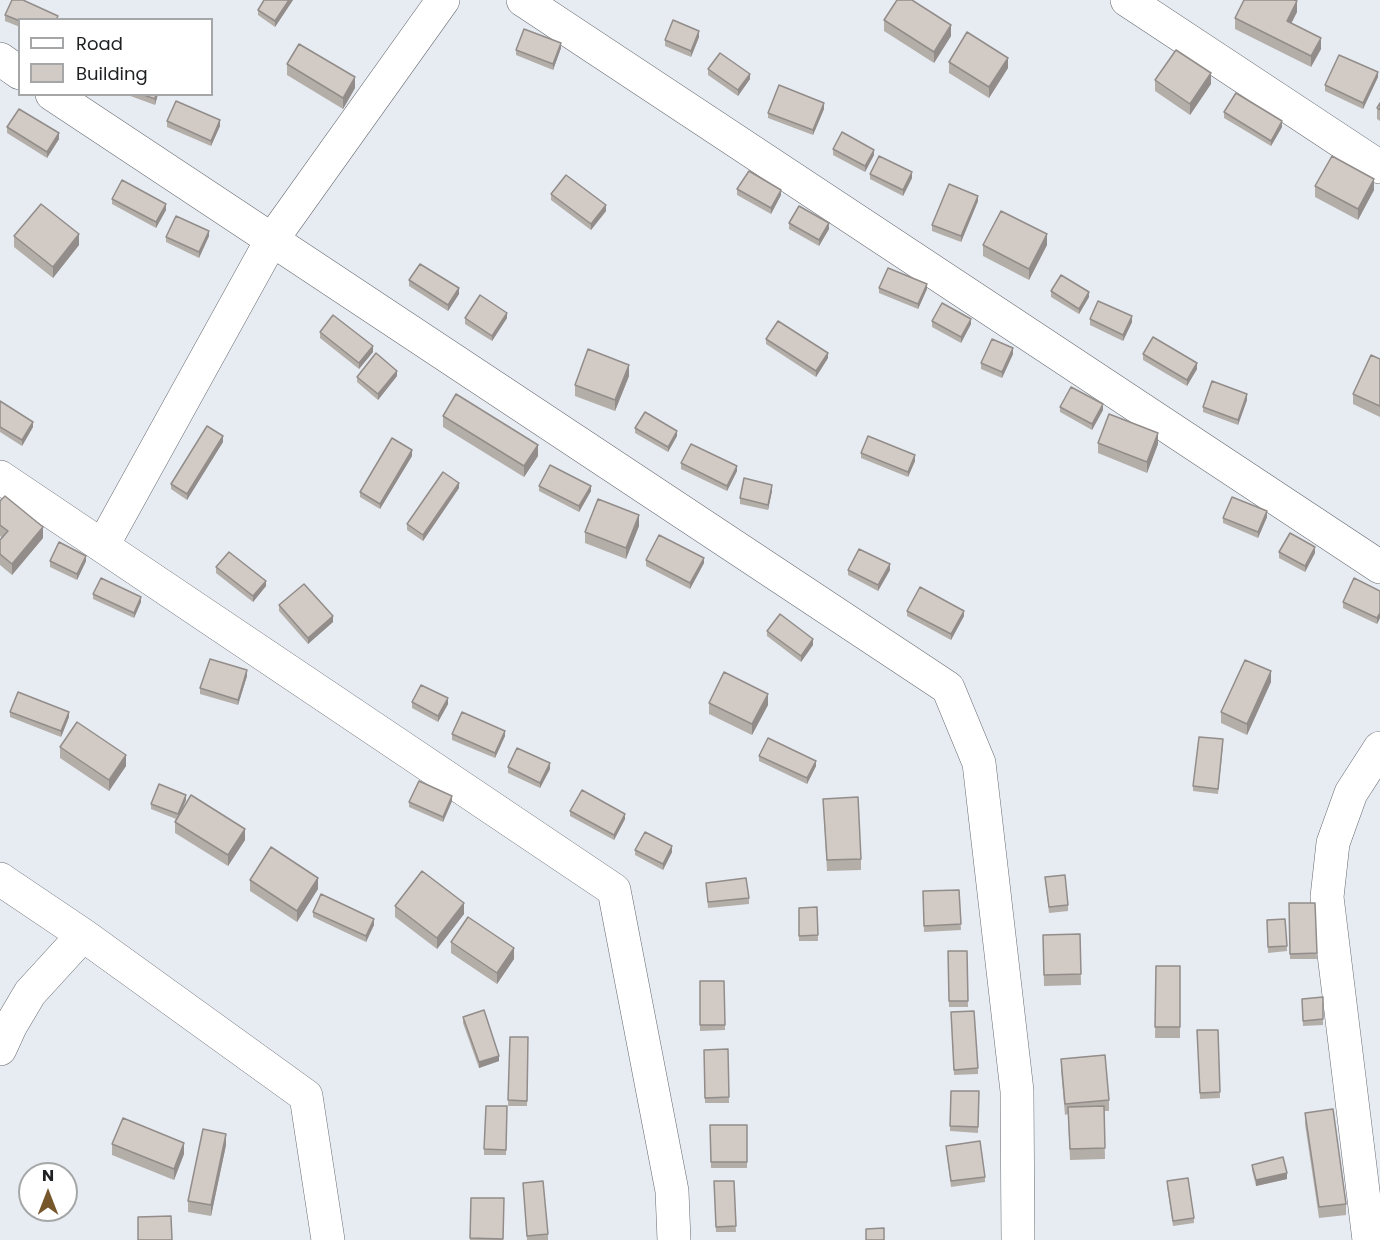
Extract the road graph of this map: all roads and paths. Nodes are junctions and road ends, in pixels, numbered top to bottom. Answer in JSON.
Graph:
{"nodes":[{"id":1,"x":443,"y":0,"type":"edge"},
{"id":2,"x":524,"y":0,"type":"edge"},
{"id":3,"x":1127,"y":0,"type":"edge"},
{"id":4,"x":0,"y":60,"type":"edge"},
{"id":5,"x":18,"y":71,"type":"edge"},
{"id":6,"x":55,"y":96,"type":"edge"},
{"id":7,"x":1380,"y":167,"type":"edge"},
{"id":8,"x":272,"y":241,"type":"junction"},
{"id":9,"x":0,"y":477,"type":"edge"},
{"id":10,"x":103,"y":545,"type":"junction"},
{"id":11,"x":1380,"y":567,"type":"edge"},
{"id":12,"x":1380,"y":748,"type":"edge"},
{"id":13,"x":0,"y":879,"type":"edge"},
{"id":14,"x":83,"y":935,"type":"junction"},
{"id":15,"x":0,"y":1049,"type":"edge"},
{"id":16,"x":328,"y":1240,"type":"edge"},
{"id":17,"x":674,"y":1240,"type":"edge"},
{"id":18,"x":1018,"y":1240,"type":"edge"},
{"id":19,"x":1369,"y":1240,"type":"edge"}],
"edges":[{"from":1,"to":8,"type":"street"},
{"from":2,"to":11,"type":"street"},
{"from":3,"to":7,"type":"street"},
{"from":4,"to":5,"type":"street"},
{"from":6,"to":8,"type":"street"},
{"from":8,"to":10,"type":"street"},
{"from":8,"to":18,"type":"street"},
{"from":9,"to":10,"type":"street"},
{"from":10,"to":17,"type":"street"},
{"from":12,"to":19,"type":"street"},
{"from":13,"to":14,"type":"street"},
{"from":14,"to":15,"type":"street"},
{"from":14,"to":16,"type":"street"}]}
